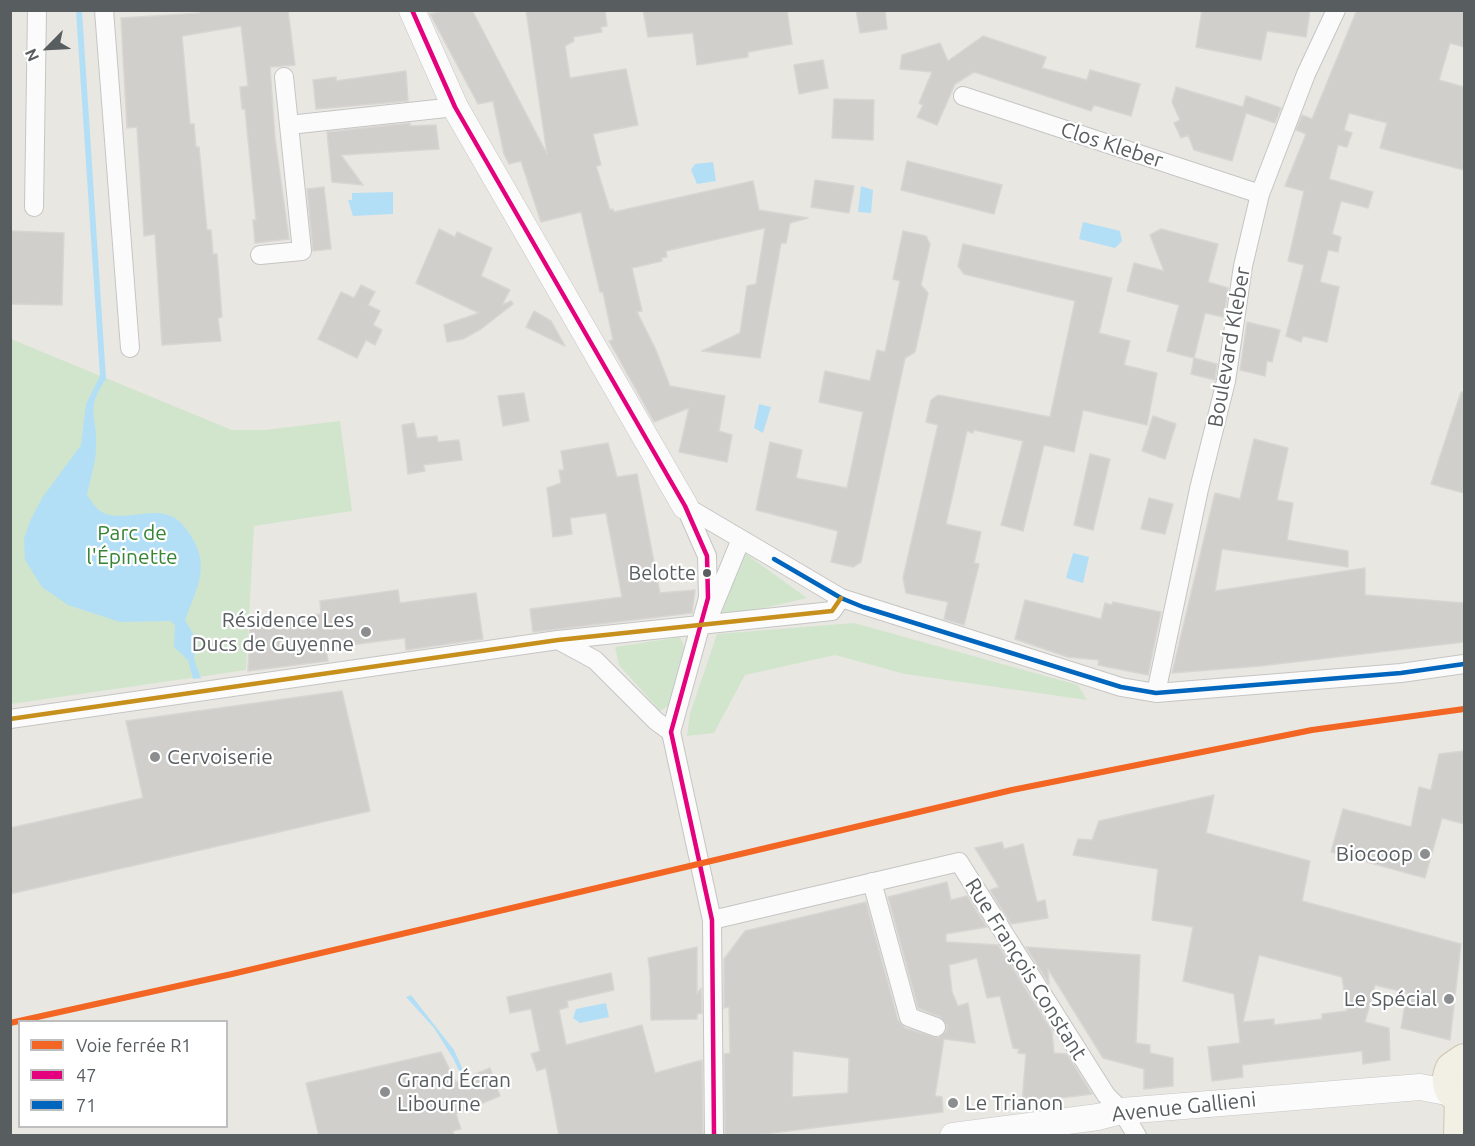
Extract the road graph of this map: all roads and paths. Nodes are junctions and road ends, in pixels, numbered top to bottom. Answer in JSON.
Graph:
{"nodes":[{"id":1,"x":37,"y":10,"type":"edge"},
{"id":2,"x":104,"y":10,"type":"edge"},
{"id":3,"x":412,"y":10,"type":"edge"},
{"id":4,"x":1336,"y":10,"type":"edge"},
{"id":5,"x":284,"y":77,"type":"dead end"},
{"id":6,"x":963,"y":96,"type":"dead end"},
{"id":7,"x":455,"y":107,"type":"junction"},
{"id":8,"x":289,"y":125,"type":"junction"},
{"id":9,"x":1260,"y":194,"type":"junction"},
{"id":10,"x":34,"y":207,"type":"dead end"},
{"id":11,"x":260,"y":255,"type":"dead end"},
{"id":12,"x":130,"y":348,"type":"dead end"},
{"id":13,"x":685,"y":506,"type":"junction"},
{"id":14,"x":741,"y":539,"type":"junction"},
{"id":15,"x":841,"y":598,"type":"junction"},
{"id":16,"x":703,"y":627,"type":"junction"},
{"id":17,"x":558,"y":640,"type":"junction"},
{"id":18,"x":1464,"y":664,"type":"edge"},
{"id":19,"x":1156,"y":693,"type":"junction"},
{"id":20,"x":10,"y":718,"type":"edge"},
{"id":21,"x":671,"y":732,"type":"junction"},
{"id":22,"x":872,"y":882,"type":"junction"},
{"id":23,"x":712,"y":920,"type":"junction"},
{"id":24,"x":936,"y":1027,"type":"dead end"},
{"id":25,"x":1460,"y":1074,"type":"edge"},
{"id":26,"x":1122,"y":1112,"type":"junction"},
{"id":27,"x":714,"y":1136,"type":"edge"},
{"id":28,"x":953,"y":1136,"type":"edge"},
{"id":29,"x":1137,"y":1136,"type":"edge"},
{"id":30,"x":1459,"y":1136,"type":"edge"}],
"edges":[{"from":1,"to":10,"type":"street"},
{"from":2,"to":12,"type":"street"},
{"from":3,"to":7,"type":"street"},
{"from":4,"to":9,"type":"street","name":"Boulevard Kleber"},
{"from":5,"to":8,"type":"street"},
{"from":6,"to":9,"type":"street","name":"Clos Kleber"},
{"from":7,"to":8,"type":"street"},
{"from":7,"to":13,"type":"street"},
{"from":8,"to":11,"type":"street"},
{"from":9,"to":19,"type":"street","name":"Boulevard Kleber"},
{"from":13,"to":14,"type":"street"},
{"from":13,"to":16,"type":"street"},
{"from":14,"to":15,"type":"street"},
{"from":14,"to":16,"type":"street"},
{"from":15,"to":16,"type":"street"},
{"from":15,"to":19,"type":"street"},
{"from":16,"to":17,"type":"street"},
{"from":16,"to":21,"type":"street"},
{"from":17,"to":20,"type":"street"},
{"from":17,"to":21,"type":"street"},
{"from":18,"to":19,"type":"street"},
{"from":21,"to":23,"type":"street"},
{"from":22,"to":23,"type":"street","name":"Rue François Constant"},
{"from":22,"to":24,"type":"street"},
{"from":22,"to":26,"type":"street","name":"Rue François Constant"},
{"from":23,"to":27,"type":"street"},
{"from":25,"to":26,"type":"street","name":"Avenue Gallieni"},
{"from":25,"to":30,"type":"main road"},
{"from":26,"to":28,"type":"street","name":"Avenue Gallieni"},
{"from":26,"to":29,"type":"street","name":"Rue François Constant"}]}
